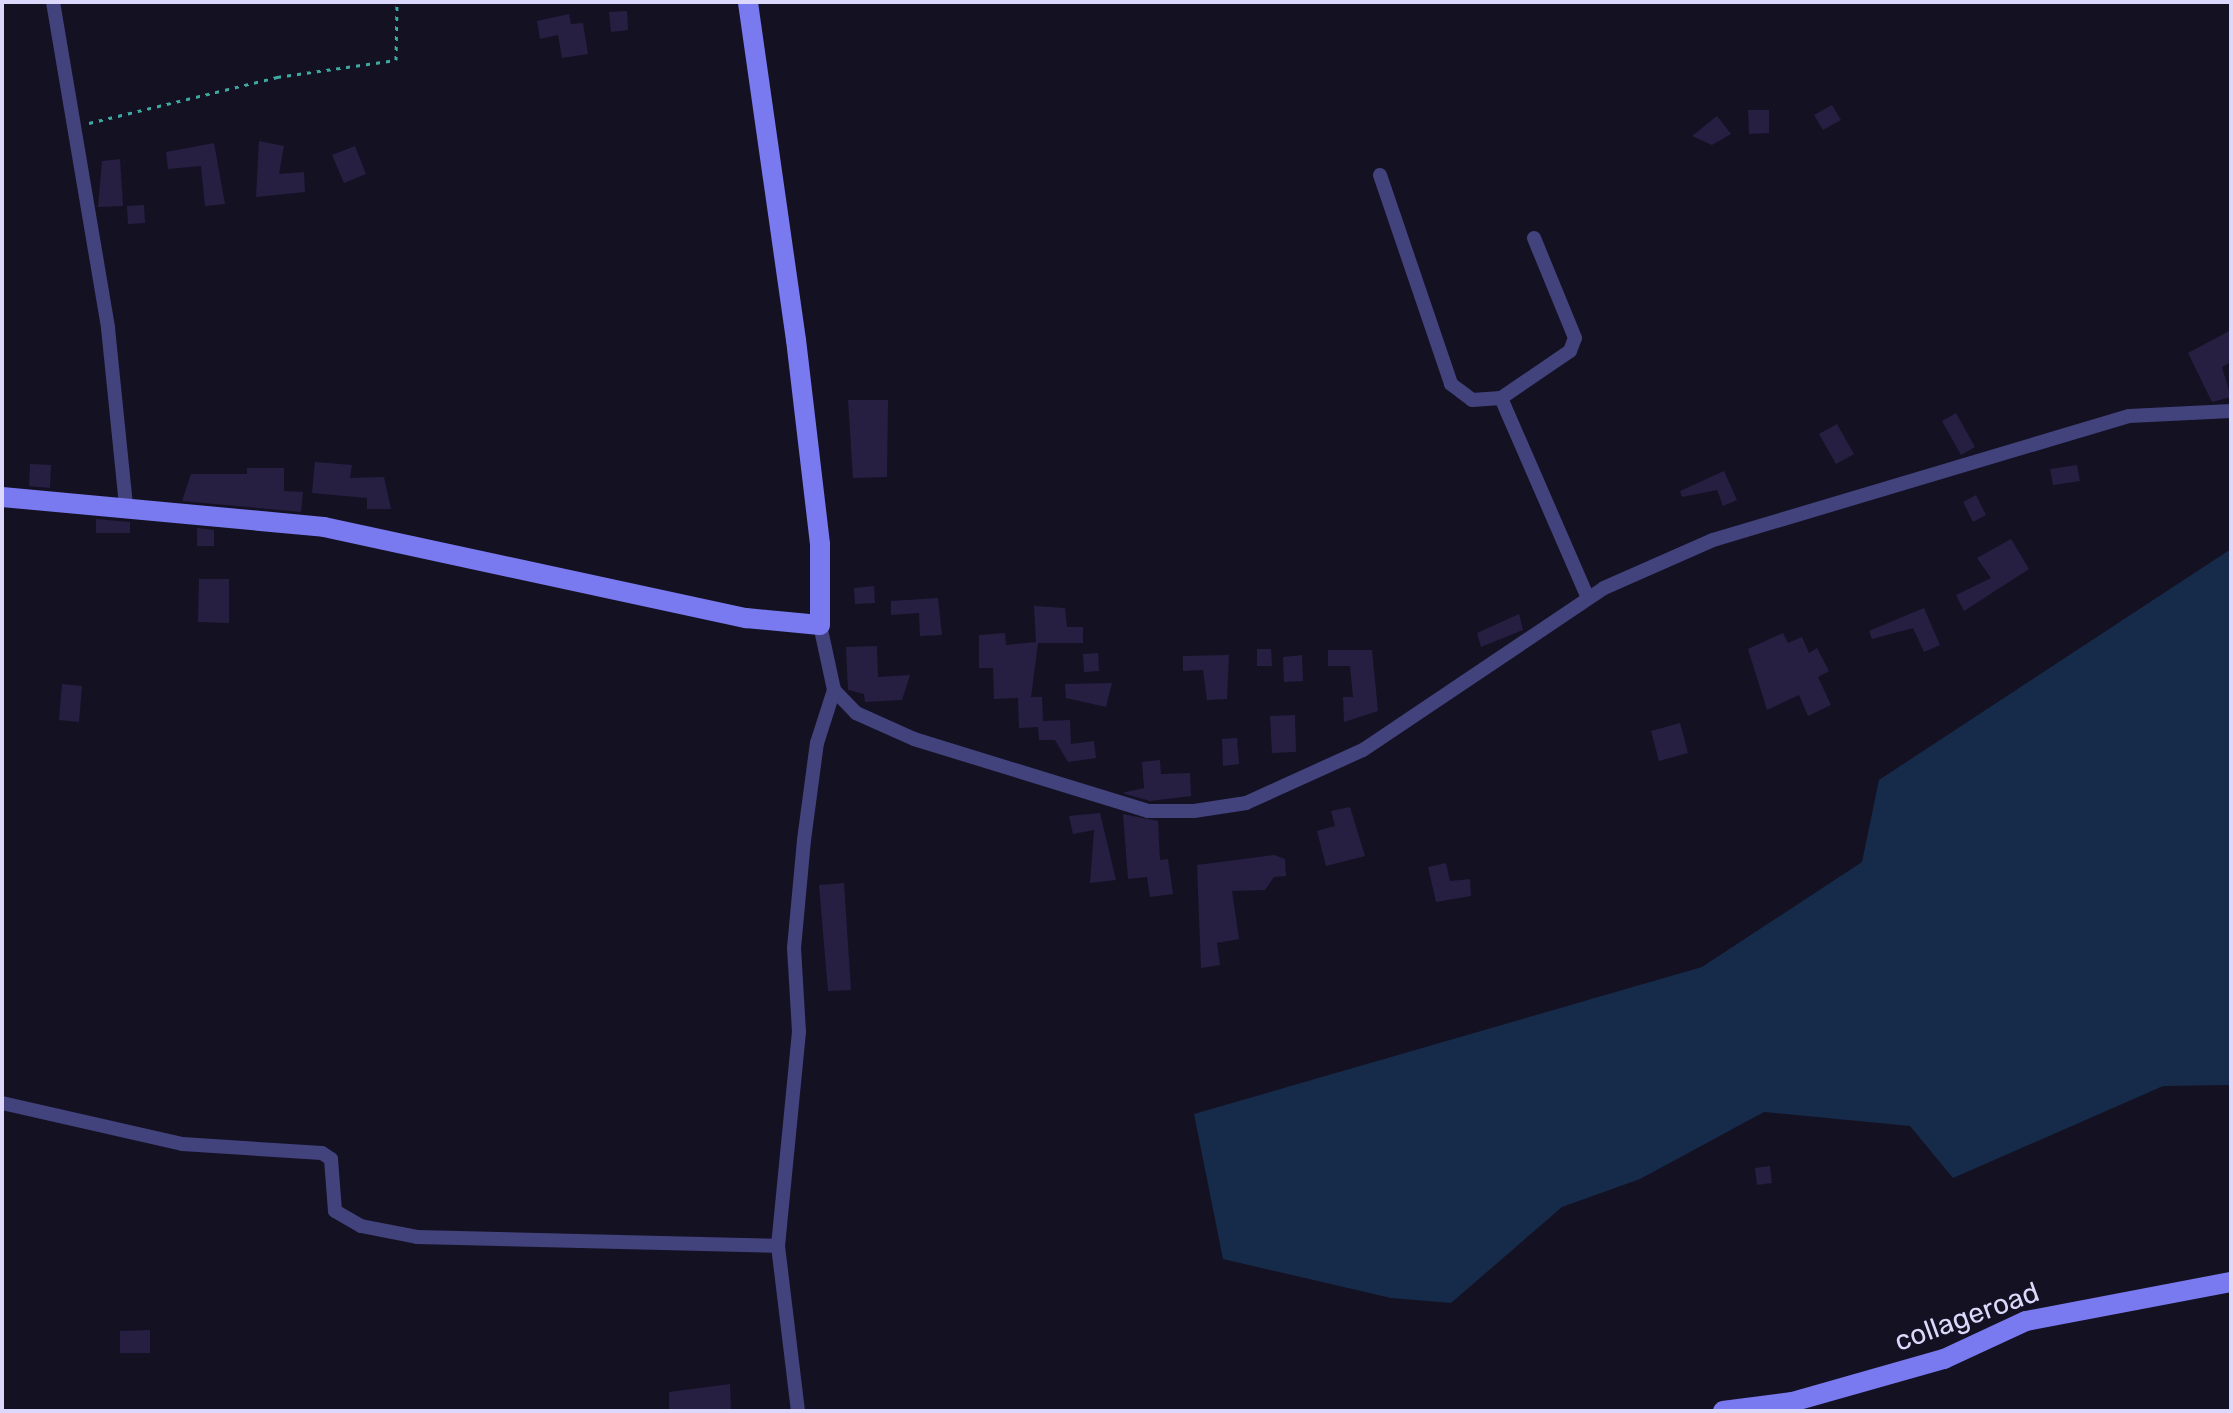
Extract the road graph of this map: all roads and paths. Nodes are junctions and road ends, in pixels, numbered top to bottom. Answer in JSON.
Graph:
{"nodes":[{"id":1,"x":53,"y":2,"type":"edge"},
{"id":2,"x":397,"y":2,"type":"edge"},
{"id":3,"x":748,"y":2,"type":"edge"},
{"id":4,"x":78,"y":125,"type":"junction"},
{"id":5,"x":1380,"y":175,"type":"dead end"},
{"id":6,"x":1534,"y":238,"type":"dead end"},
{"id":7,"x":1501,"y":398,"type":"junction"},
{"id":8,"x":2231,"y":411,"type":"edge"},
{"id":9,"x":2,"y":497,"type":"edge"},
{"id":10,"x":126,"y":506,"type":"junction"},
{"id":11,"x":1588,"y":598,"type":"junction"},
{"id":12,"x":820,"y":625,"type":"junction"},
{"id":13,"x":834,"y":690,"type":"junction"},
{"id":14,"x":2,"y":1103,"type":"edge"},
{"id":15,"x":778,"y":1246,"type":"junction"},
{"id":16,"x":2231,"y":1282,"type":"edge"},
{"id":17,"x":798,"y":1411,"type":"edge"},
{"id":18,"x":1723,"y":1411,"type":"edge"}],
"edges":[{"from":1,"to":4,"type":"street"},
{"from":2,"to":4,"type":"path"},
{"from":3,"to":12,"type":"main road"},
{"from":4,"to":10,"type":"street"},
{"from":5,"to":7,"type":"street"},
{"from":6,"to":7,"type":"street"},
{"from":7,"to":11,"type":"street"},
{"from":8,"to":11,"type":"street"},
{"from":9,"to":10,"type":"main road"},
{"from":10,"to":12,"type":"main road"},
{"from":11,"to":13,"type":"street"},
{"from":12,"to":13,"type":"street"},
{"from":13,"to":15,"type":"street"},
{"from":14,"to":15,"type":"street"},
{"from":15,"to":17,"type":"street"},
{"from":16,"to":18,"type":"main road","name":"collageroad"}]}
